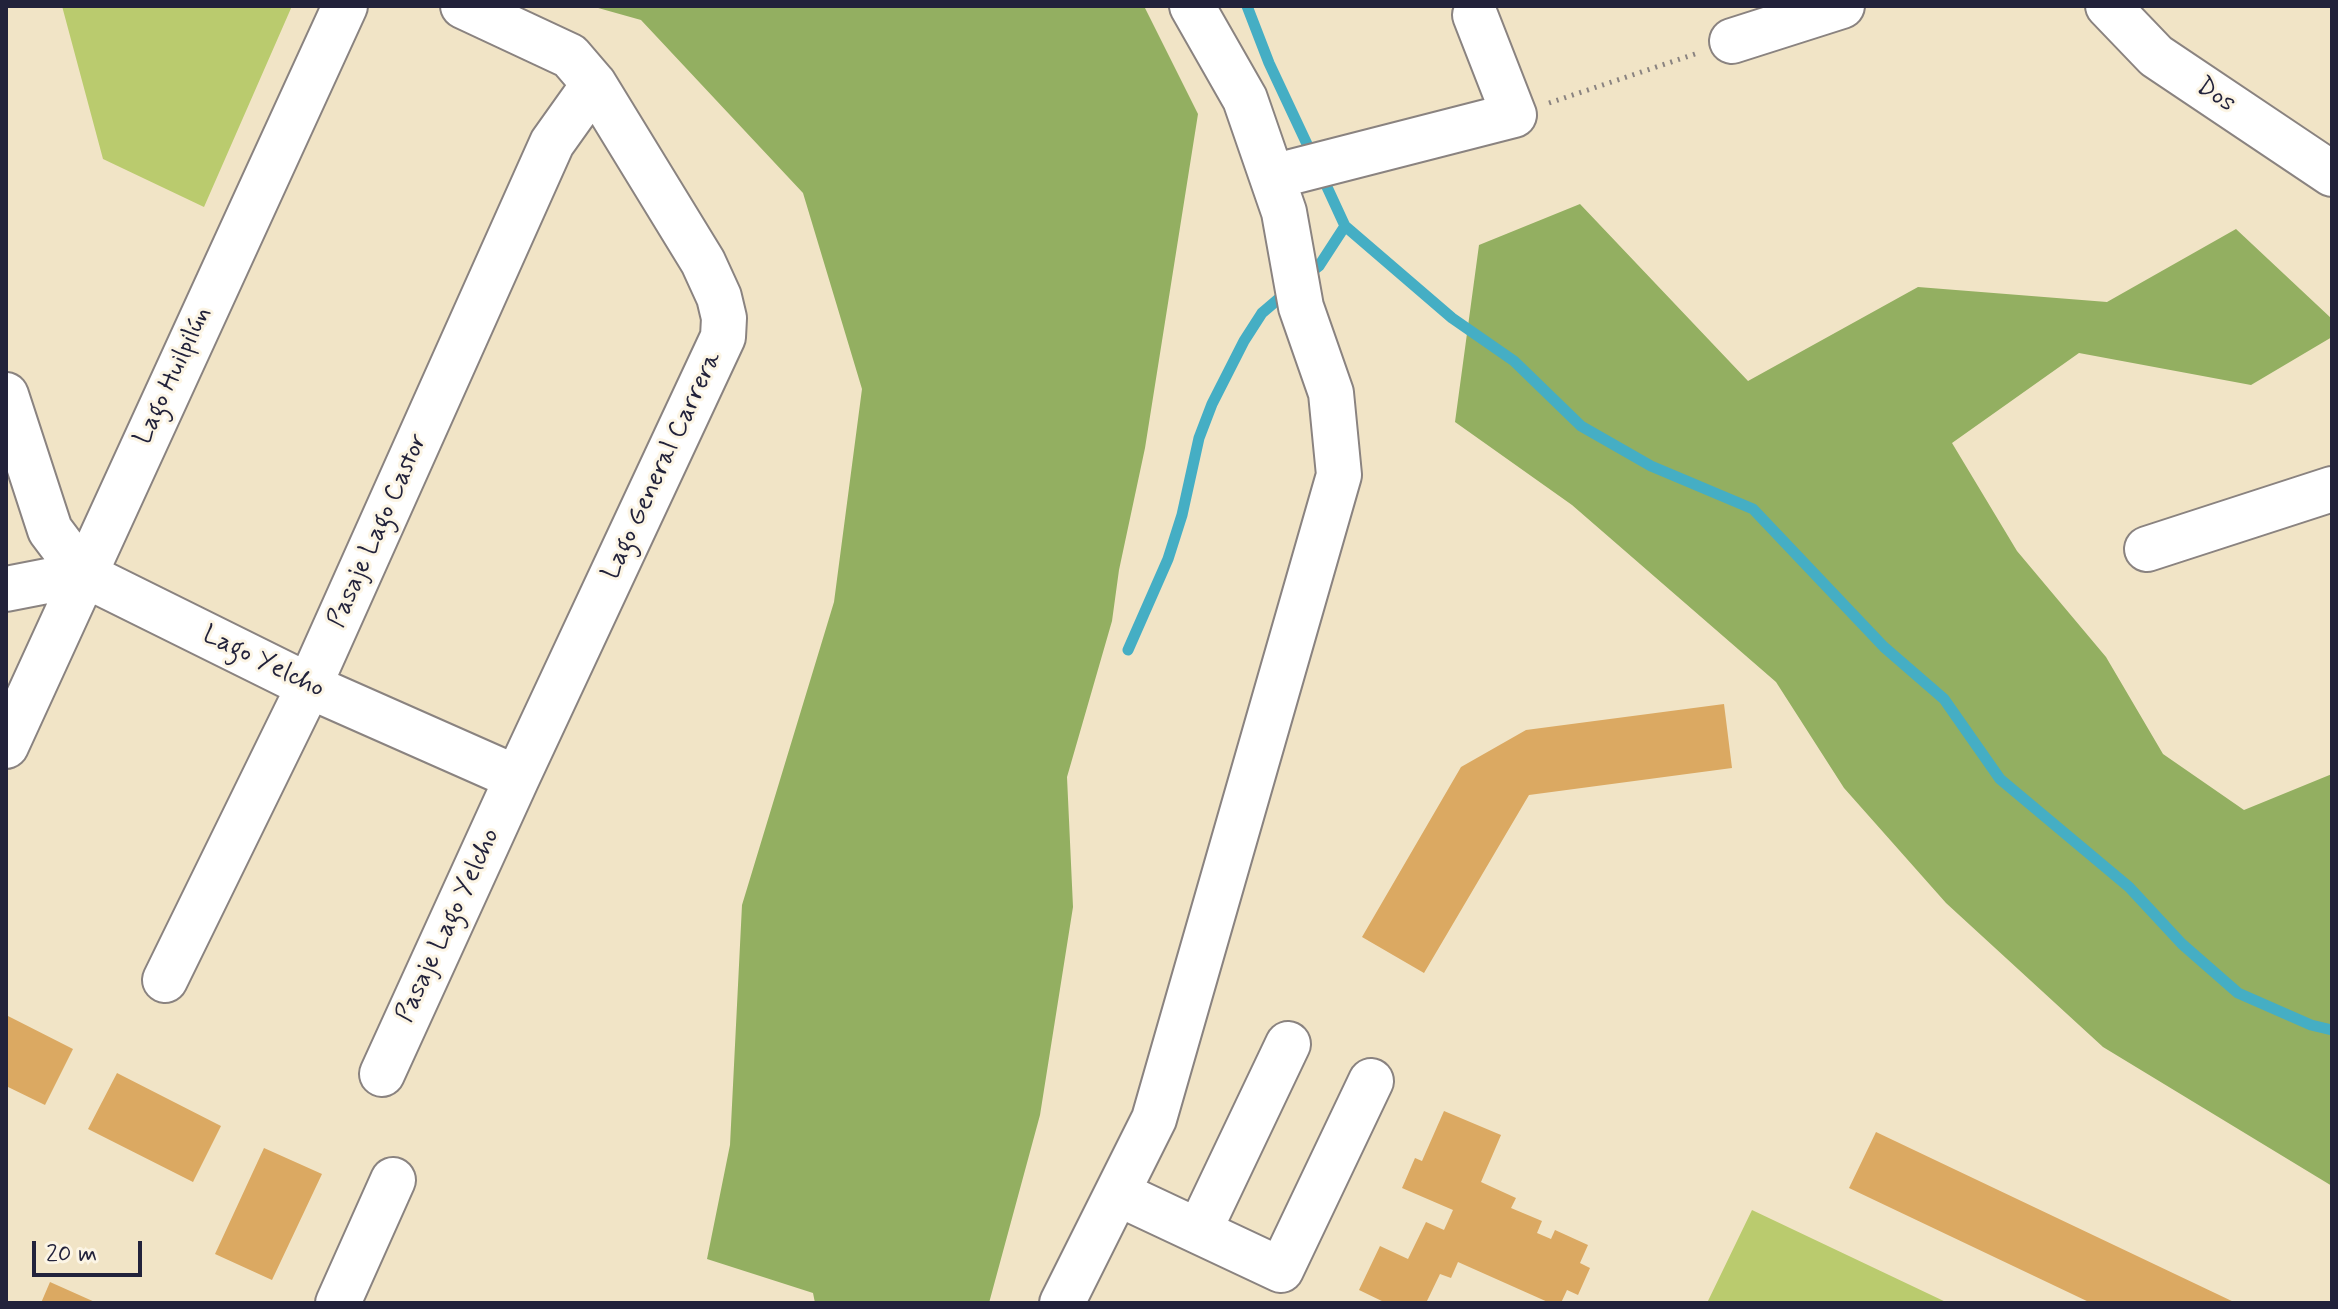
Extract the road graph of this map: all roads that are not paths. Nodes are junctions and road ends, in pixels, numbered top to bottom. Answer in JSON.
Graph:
{"nodes":[{"id":1,"x":345,"y":6,"type":"edge"},
{"id":2,"x":463,"y":6,"type":"edge"},
{"id":3,"x":1192,"y":6,"type":"edge"},
{"id":4,"x":1842,"y":6,"type":"edge"},
{"id":5,"x":2108,"y":6,"type":"edge"},
{"id":6,"x":1475,"y":15,"type":"dead end"},
{"id":7,"x":1732,"y":41,"type":"road end"},
{"id":8,"x":594,"y":84,"type":"junction"},
{"id":9,"x":2332,"y":174,"type":"edge"},
{"id":10,"x":1272,"y":177,"type":"junction"},
{"id":11,"x":6,"y":395,"type":"edge"},
{"id":12,"x":2332,"y":489,"type":"edge"},
{"id":13,"x":2147,"y":549,"type":"dead end"},
{"id":14,"x":83,"y":574,"type":"junction"},
{"id":15,"x":6,"y":589,"type":"edge"},
{"id":16,"x":309,"y":686,"type":"junction"},
{"id":17,"x":6,"y":746,"type":"edge"},
{"id":18,"x":517,"y":778,"type":"junction"},
{"id":19,"x":165,"y":980,"type":"dead end"},
{"id":20,"x":1288,"y":1044,"type":"dead end"},
{"id":21,"x":382,"y":1074,"type":"dead end"},
{"id":22,"x":1371,"y":1081,"type":"dead end"},
{"id":23,"x":393,"y":1180,"type":"dead end"},
{"id":24,"x":1117,"y":1193,"type":"junction"},
{"id":25,"x":1199,"y":1231,"type":"junction"},
{"id":26,"x":338,"y":1303,"type":"edge"},
{"id":27,"x":1062,"y":1303,"type":"edge"}],
"edges":[{"from":1,"to":14,"type":"street","name":"Lago Huilpilún"},
{"from":2,"to":8,"type":"street","name":"Lago General Carrera"},
{"from":3,"to":10,"type":"street"},
{"from":4,"to":7,"type":"street"},
{"from":5,"to":9,"type":"street","name":"Dos"},
{"from":6,"to":10,"type":"street"},
{"from":8,"to":16,"type":"street","name":"Pasaje Lago Castor"},
{"from":8,"to":18,"type":"street","name":"Lago General Carrera"},
{"from":10,"to":24,"type":"street"},
{"from":11,"to":14,"type":"street"},
{"from":12,"to":13,"type":"street"},
{"from":14,"to":15,"type":"street"},
{"from":14,"to":16,"type":"street","name":"Lago Yelcho"},
{"from":14,"to":17,"type":"street","name":"Lago Huilpilún"},
{"from":16,"to":18,"type":"street","name":"Lago Yelcho"},
{"from":16,"to":19,"type":"street","name":"Pasaje Lago Castor"},
{"from":18,"to":21,"type":"street","name":"Pasaje Lago Yelcho"},
{"from":20,"to":25,"type":"street"},
{"from":22,"to":25,"type":"street"},
{"from":23,"to":26,"type":"street"},
{"from":24,"to":25,"type":"street"},
{"from":24,"to":27,"type":"street"}]}
